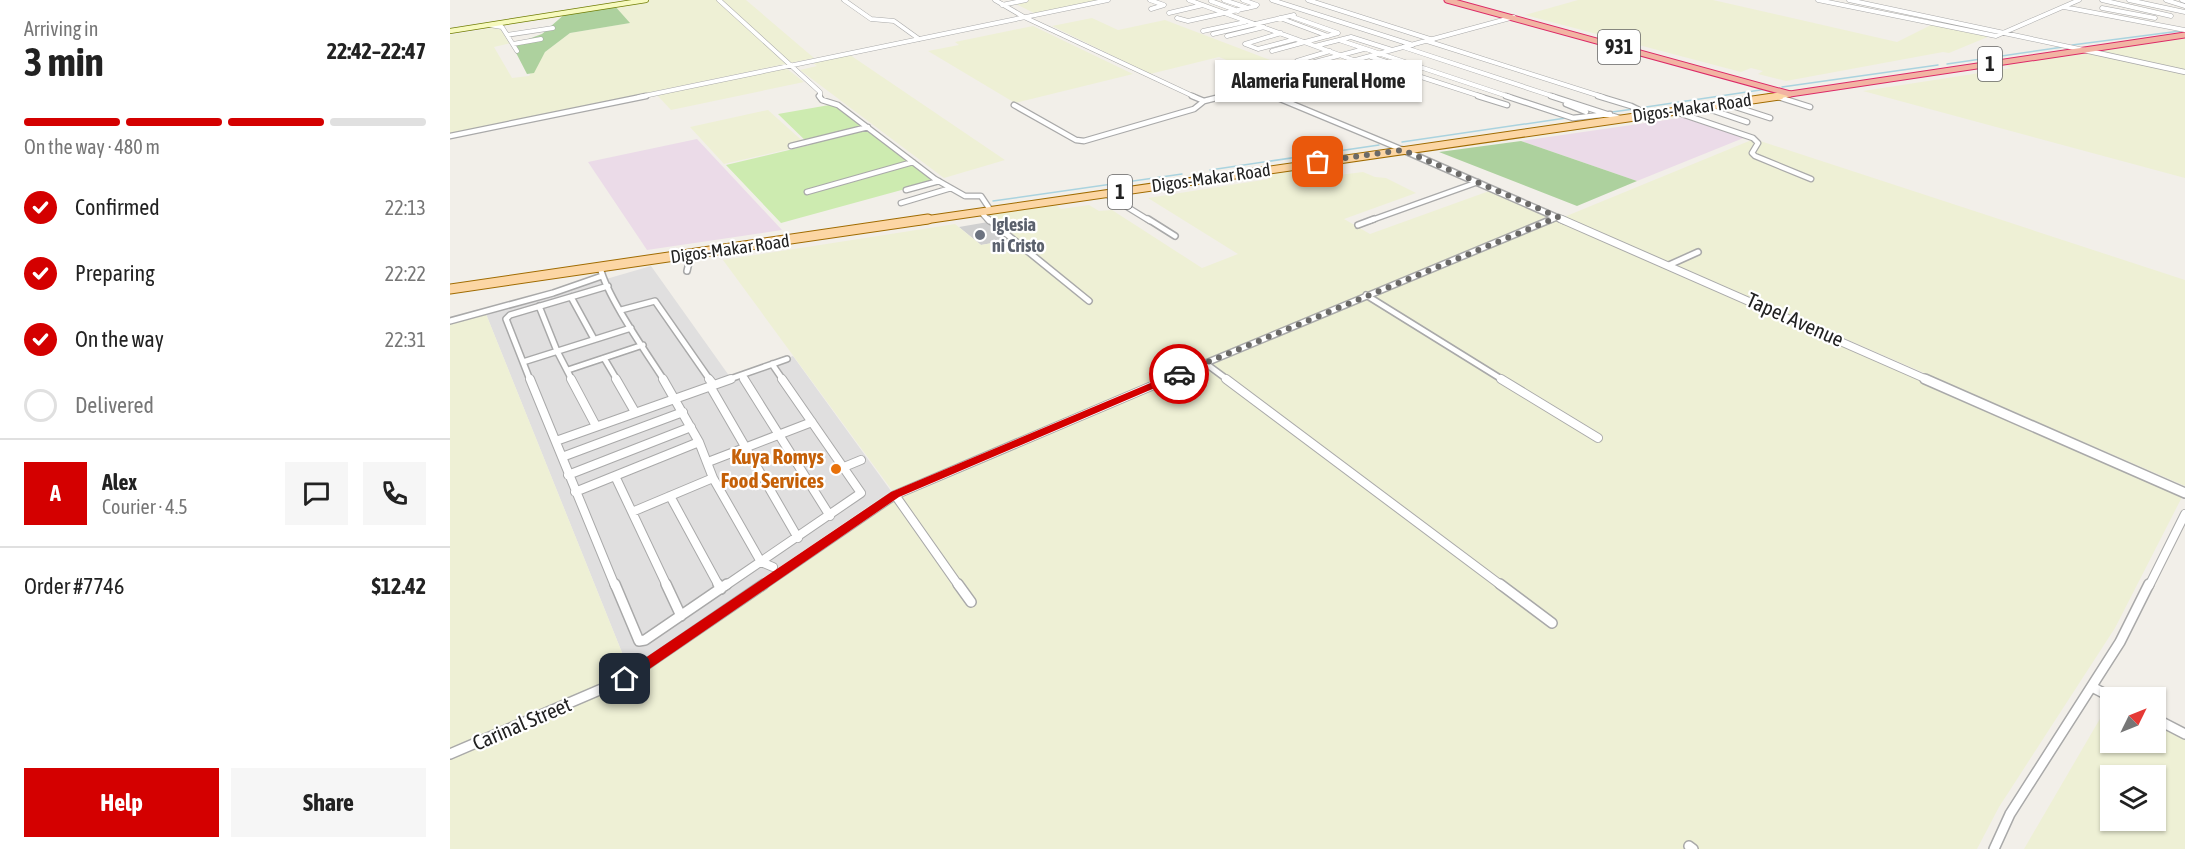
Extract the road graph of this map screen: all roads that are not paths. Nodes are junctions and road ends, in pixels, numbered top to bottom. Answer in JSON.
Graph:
{"nodes":[{"id":1,"x":646,"y":0,"type":"edge"},
{"id":2,"x":719,"y":0,"type":"edge"},
{"id":3,"x":844,"y":0,"type":"edge"},
{"id":4,"x":994,"y":0,"type":"edge"},
{"id":5,"x":1026,"y":0,"type":"edge"},
{"id":6,"x":1108,"y":0,"type":"edge"},
{"id":7,"x":1150,"y":0,"type":"edge"},
{"id":8,"x":1190,"y":0,"type":"edge"},
{"id":9,"x":1212,"y":0,"type":"edge"},
{"id":10,"x":1224,"y":0,"type":"edge"},
{"id":11,"x":1243,"y":0,"type":"edge"},
{"id":12,"x":1272,"y":0,"type":"edge"},
{"id":13,"x":1308,"y":0,"type":"edge"},
{"id":14,"x":1447,"y":0,"type":"edge"},
{"id":15,"x":1453,"y":0,"type":"edge"},
{"id":16,"x":1818,"y":0,"type":"edge"},
{"id":17,"x":1849,"y":0,"type":"edge"},
{"id":18,"x":2079,"y":0,"type":"edge"},
{"id":19,"x":2102,"y":0,"type":"edge"},
{"id":20,"x":2129,"y":0,"type":"edge"},
{"id":21,"x":2166,"y":0,"type":"edge"},
{"id":22,"x":636,"y":1,"type":"edge"},
{"id":23,"x":1198,"y":3,"type":"junction"},
{"id":24,"x":2113,"y":3,"type":"junction"},
{"id":25,"x":1002,"y":4,"type":"junction"},
{"id":26,"x":1203,"y":5,"type":"junction"},
{"id":27,"x":2185,"y":6,"type":"edge"},
{"id":28,"x":2064,"y":7,"type":"junction"},
{"id":29,"x":1248,"y":8,"type":"junction"},
{"id":30,"x":2102,"y":8,"type":"junction"},
{"id":31,"x":1151,"y":9,"type":"dead end"},
{"id":32,"x":1238,"y":10,"type":"junction"},
{"id":33,"x":1179,"y":11,"type":"junction"},
{"id":34,"x":1308,"y":11,"type":"junction"},
{"id":35,"x":2092,"y":12,"type":"junction"},
{"id":36,"x":1169,"y":13,"type":"dead end"},
{"id":37,"x":2185,"y":13,"type":"edge"},
{"id":38,"x":1225,"y":14,"type":"junction"},
{"id":39,"x":1189,"y":15,"type":"dead end"},
{"id":40,"x":1290,"y":16,"type":"junction"},
{"id":41,"x":2171,"y":16,"type":"junction"},
{"id":42,"x":1024,"y":17,"type":"junction"},
{"id":43,"x":1513,"y":17,"type":"junction"},
{"id":44,"x":1177,"y":18,"type":"dead end"},
{"id":45,"x":1280,"y":18,"type":"junction"},
{"id":46,"x":2155,"y":18,"type":"junction"},
{"id":47,"x":1248,"y":21,"type":"junction"},
{"id":48,"x":2138,"y":21,"type":"junction"},
{"id":49,"x":1256,"y":24,"type":"junction"},
{"id":50,"x":489,"y":25,"type":"junction"},
{"id":51,"x":1264,"y":27,"type":"junction"},
{"id":52,"x":553,"y":28,"type":"dead end"},
{"id":53,"x":450,"y":31,"type":"edge"},
{"id":54,"x":1203,"y":31,"type":"dead end"},
{"id":55,"x":2005,"y":32,"type":"junction"},
{"id":56,"x":2185,"y":32,"type":"edge"},
{"id":57,"x":1281,"y":33,"type":"junction"},
{"id":58,"x":1213,"y":34,"type":"dead end"},
{"id":59,"x":507,"y":35,"type":"junction"},
{"id":60,"x":1227,"y":36,"type":"dead end"},
{"id":61,"x":1329,"y":36,"type":"junction"},
{"id":62,"x":541,"y":39,"type":"dead end"},
{"id":63,"x":919,"y":39,"type":"junction"},
{"id":64,"x":1296,"y":39,"type":"junction"},
{"id":65,"x":1339,"y":40,"type":"junction"},
{"id":66,"x":1433,"y":40,"type":"junction"},
{"id":67,"x":1427,"y":41,"type":"junction"},
{"id":68,"x":1305,"y":42,"type":"junction"},
{"id":69,"x":513,"y":44,"type":"junction"},
{"id":70,"x":1411,"y":45,"type":"junction"},
{"id":71,"x":1315,"y":46,"type":"junction"},
{"id":72,"x":1365,"y":48,"type":"junction"},
{"id":73,"x":1403,"y":48,"type":"junction"},
{"id":74,"x":2084,"y":50,"type":"junction"},
{"id":75,"x":517,"y":51,"type":"dead end"},
{"id":76,"x":1272,"y":51,"type":"dead end"},
{"id":77,"x":1330,"y":51,"type":"junction"},
{"id":78,"x":1392,"y":51,"type":"junction"},
{"id":79,"x":1380,"y":54,"type":"junction"},
{"id":80,"x":1341,"y":55,"type":"junction"},
{"id":81,"x":1371,"y":57,"type":"junction"},
{"id":82,"x":1297,"y":61,"type":"dead end"},
{"id":83,"x":1356,"y":61,"type":"junction"},
{"id":84,"x":1311,"y":63,"type":"dead end"},
{"id":85,"x":789,"y":66,"type":"junction"},
{"id":86,"x":2185,"y":72,"type":"edge"},
{"id":87,"x":1497,"y":77,"type":"junction"},
{"id":88,"x":1255,"y":88,"type":"junction"},
{"id":89,"x":1540,"y":93,"type":"junction"},
{"id":90,"x":1792,"y":93,"type":"junction"},
{"id":91,"x":1775,"y":96,"type":"junction"},
{"id":92,"x":1204,"y":101,"type":"junction"},
{"id":93,"x":1725,"y":103,"type":"junction"},
{"id":94,"x":1014,"y":105,"type":"dead end"},
{"id":95,"x":1507,"y":105,"type":"dead end"},
{"id":96,"x":1701,"y":106,"type":"junction"},
{"id":97,"x":1810,"y":107,"type":"dead end"},
{"id":98,"x":1671,"y":111,"type":"junction"},
{"id":99,"x":1586,"y":112,"type":"dead end"},
{"id":100,"x":1610,"y":114,"type":"junction"},
{"id":101,"x":1647,"y":114,"type":"junction"},
{"id":102,"x":1595,"y":116,"type":"junction"},
{"id":103,"x":1619,"y":118,"type":"junction"},
{"id":104,"x":1770,"y":118,"type":"dead end"},
{"id":105,"x":1604,"y":120,"type":"junction"},
{"id":106,"x":1572,"y":122,"type":"junction"},
{"id":107,"x":1747,"y":122,"type":"dead end"},
{"id":108,"x":868,"y":127,"type":"junction"},
{"id":109,"x":450,"y":136,"type":"edge"},
{"id":110,"x":791,"y":146,"type":"dead end"},
{"id":111,"x":1403,"y":150,"type":"junction"},
{"id":112,"x":913,"y":162,"type":"junction"},
{"id":113,"x":1811,"y":179,"type":"dead end"},
{"id":114,"x":939,"y":181,"type":"junction"},
{"id":115,"x":1478,"y":182,"type":"junction"},
{"id":116,"x":951,"y":188,"type":"junction"},
{"id":117,"x":906,"y":190,"type":"dead end"},
{"id":118,"x":807,"y":192,"type":"dead end"},
{"id":119,"x":1106,"y":194,"type":"junction"},
{"id":120,"x":901,"y":202,"type":"dead end"},
{"id":121,"x":991,"y":211,"type":"junction"},
{"id":122,"x":981,"y":212,"type":"junction"},
{"id":123,"x":1558,"y":217,"type":"junction"},
{"id":124,"x":1358,"y":225,"type":"dead end"},
{"id":125,"x":1175,"y":236,"type":"dead end"},
{"id":126,"x":1698,"y":252,"type":"dead end"},
{"id":127,"x":691,"y":254,"type":"junction"},
{"id":128,"x":1669,"y":265,"type":"junction"},
{"id":129,"x":600,"y":267,"type":"junction"},
{"id":130,"x":687,"y":271,"type":"dead end"},
{"id":131,"x":602,"y":276,"type":"junction"},
{"id":132,"x":608,"y":286,"type":"junction"},
{"id":133,"x":450,"y":289,"type":"edge"},
{"id":134,"x":1366,"y":295,"type":"junction"},
{"id":135,"x":571,"y":297,"type":"junction"},
{"id":136,"x":1089,"y":301,"type":"dead end"},
{"id":137,"x":539,"y":306,"type":"junction"},
{"id":138,"x":621,"y":310,"type":"junction"},
{"id":139,"x":450,"y":321,"type":"edge"},
{"id":140,"x":631,"y":328,"type":"junction"},
{"id":141,"x":594,"y":339,"type":"junction"},
{"id":142,"x":643,"y":345,"type":"junction"},
{"id":143,"x":558,"y":351,"type":"junction"},
{"id":144,"x":604,"y":358,"type":"junction"},
{"id":145,"x":788,"y":358,"type":"dead end"},
{"id":146,"x":523,"y":362,"type":"junction"},
{"id":147,"x":1205,"y":363,"type":"junction"},
{"id":148,"x":772,"y":364,"type":"junction"},
{"id":149,"x":568,"y":370,"type":"junction"},
{"id":150,"x":742,"y":375,"type":"junction"},
{"id":151,"x":711,"y":385,"type":"junction"},
{"id":152,"x":676,"y":398,"type":"junction"},
{"id":153,"x":635,"y":412,"type":"junction"},
{"id":154,"x":684,"y":412,"type":"junction"},
{"id":155,"x":812,"y":422,"type":"junction"},
{"id":156,"x":596,"y":426,"type":"junction"},
{"id":157,"x":691,"y":427,"type":"junction"},
{"id":158,"x":778,"y":434,"type":"junction"},
{"id":159,"x":1598,"y":438,"type":"dead end"},
{"id":160,"x":556,"y":441,"type":"junction"},
{"id":161,"x":699,"y":442,"type":"junction"},
{"id":162,"x":745,"y":447,"type":"junction"},
{"id":163,"x":562,"y":457,"type":"junction"},
{"id":164,"x":861,"y":460,"type":"dead end"},
{"id":165,"x":708,"y":462,"type":"junction"},
{"id":166,"x":844,"y":467,"type":"junction"},
{"id":167,"x":568,"y":475,"type":"junction"},
{"id":168,"x":615,"y":476,"type":"junction"},
{"id":169,"x":713,"y":478,"type":"junction"},
{"id":170,"x":575,"y":492,"type":"junction"},
{"id":171,"x":2185,"y":494,"type":"edge"},
{"id":172,"x":895,"y":495,"type":"junction"},
{"id":173,"x":670,"y":496,"type":"junction"},
{"id":174,"x":632,"y":512,"type":"junction"},
{"id":175,"x":2185,"y":514,"type":"edge"},
{"id":176,"x":831,"y":516,"type":"junction"},
{"id":177,"x":798,"y":538,"type":"junction"},
{"id":178,"x":761,"y":562,"type":"junction"},
{"id":179,"x":773,"y":567,"type":"dead end"},
{"id":180,"x":721,"y":589,"type":"junction"},
{"id":181,"x":971,"y":602,"type":"dead end"},
{"id":182,"x":681,"y":616,"type":"junction"},
{"id":183,"x":1552,"y":622,"type":"dead end"},
{"id":184,"x":2092,"y":687,"type":"junction"},
{"id":185,"x":2100,"y":691,"type":"edge"},
{"id":186,"x":2166,"y":724,"type":"edge"},
{"id":187,"x":2185,"y":734,"type":"edge"},
{"id":188,"x":450,"y":754,"type":"edge"},
{"id":189,"x":1994,"y":849,"type":"edge"}],
"edges":[{"from":1,"to":22,"type":"main road"},
{"from":2,"to":85,"type":"street"},
{"from":3,"to":63,"type":"street"},
{"from":4,"to":25,"type":"street"},
{"from":5,"to":25,"type":"street"},
{"from":6,"to":42,"type":"street"},
{"from":7,"to":31,"type":"street"},
{"from":8,"to":23,"type":"street"},
{"from":9,"to":23,"type":"street"},
{"from":9,"to":32,"type":"street"},
{"from":10,"to":29,"type":"street"},
{"from":11,"to":29,"type":"street"},
{"from":12,"to":34,"type":"street"},
{"from":13,"to":66,"type":"street"},
{"from":14,"to":43,"type":"highway","number":"931"},
{"from":15,"to":43,"type":"highway","number":"931"},
{"from":16,"to":55,"type":"street"},
{"from":17,"to":55,"type":"street"},
{"from":18,"to":28,"type":"street"},
{"from":19,"to":24,"type":"street"},
{"from":20,"to":37,"type":"street"},
{"from":21,"to":27,"type":"street"},
{"from":22,"to":50,"type":"main road"},
{"from":23,"to":26,"type":"street"},
{"from":24,"to":30,"type":"street"},
{"from":24,"to":41,"type":"street"},
{"from":25,"to":42,"type":"street"},
{"from":26,"to":33,"type":"street"},
{"from":26,"to":38,"type":"street"},
{"from":28,"to":35,"type":"street"},
{"from":28,"to":55,"type":"street"},
{"from":29,"to":32,"type":"street"},
{"from":30,"to":35,"type":"street"},
{"from":30,"to":46,"type":"street"},
{"from":32,"to":38,"type":"street"},
{"from":33,"to":36,"type":"street"},
{"from":33,"to":39,"type":"street"},
{"from":34,"to":40,"type":"street"},
{"from":34,"to":70,"type":"street"},
{"from":35,"to":48,"type":"street"},
{"from":37,"to":41,"type":"street"},
{"from":38,"to":44,"type":"street"},
{"from":38,"to":47,"type":"street"},
{"from":40,"to":45,"type":"street"},
{"from":40,"to":61,"type":"street"},
{"from":41,"to":46,"type":"street"},
{"from":42,"to":63,"type":"street"},
{"from":42,"to":92,"type":"street"},
{"from":43,"to":66,"type":"street"},
{"from":43,"to":90,"type":"highway","number":"931"},
{"from":45,"to":49,"type":"street"},
{"from":45,"to":61,"type":"street"},
{"from":46,"to":48,"type":"street"},
{"from":47,"to":49,"type":"street"},
{"from":47,"to":54,"type":"street"},
{"from":48,"to":56,"type":"street"},
{"from":49,"to":51,"type":"street"},
{"from":49,"to":58,"type":"street"},
{"from":50,"to":53,"type":"main road"},
{"from":50,"to":59,"type":"street"},
{"from":51,"to":57,"type":"street"},
{"from":51,"to":60,"type":"street"},
{"from":52,"to":59,"type":"street"},
{"from":55,"to":74,"type":"street"},
{"from":56,"to":74,"type":"highway","name":"Digos-Makar Road","number":"1"},
{"from":57,"to":64,"type":"street"},
{"from":57,"to":64,"type":"street"},
{"from":59,"to":69,"type":"street"},
{"from":61,"to":68,"type":"street"},
{"from":62,"to":69,"type":"street"},
{"from":63,"to":85,"type":"street"},
{"from":64,"to":68,"type":"street"},
{"from":65,"to":71,"type":"street"},
{"from":65,"to":72,"type":"street"},
{"from":65,"to":78,"type":"street"},
{"from":66,"to":67,"type":"street"},
{"from":67,"to":70,"type":"street"},
{"from":67,"to":101,"type":"street"},
{"from":68,"to":71,"type":"street"},
{"from":68,"to":76,"type":"street"},
{"from":69,"to":75,"type":"street"},
{"from":70,"to":73,"type":"street"},
{"from":70,"to":87,"type":"street"},
{"from":71,"to":77,"type":"street"},
{"from":72,"to":79,"type":"street"},
{"from":72,"to":80,"type":"street"},
{"from":73,"to":78,"type":"street"},
{"from":73,"to":87,"type":"street"},
{"from":74,"to":86,"type":"street"},
{"from":74,"to":90,"type":"highway","name":"Digos-Makar Road","number":"1"},
{"from":77,"to":80,"type":"street"},
{"from":77,"to":82,"type":"street"},
{"from":78,"to":79,"type":"street"},
{"from":79,"to":81,"type":"street"},
{"from":79,"to":106,"type":"street"},
{"from":80,"to":83,"type":"street"},
{"from":80,"to":84,"type":"street"},
{"from":81,"to":83,"type":"street"},
{"from":81,"to":95,"type":"street"},
{"from":83,"to":88,"type":"street"},
{"from":85,"to":108,"type":"street"},
{"from":85,"to":109,"type":"street"},
{"from":87,"to":89,"type":"street"},
{"from":88,"to":92,"type":"street"},
{"from":88,"to":111,"type":"street"},
{"from":89,"to":99,"type":"street"},
{"from":89,"to":100,"type":"street"},
{"from":90,"to":91,"type":"main road","name":"Digos-Makar Road","number":"1"},
{"from":91,"to":93,"type":"main road","name":"Digos-Makar Road","number":"1"},
{"from":91,"to":97,"type":"street"},
{"from":92,"to":94,"type":"street"},
{"from":93,"to":96,"type":"main road","name":"Digos-Makar Road","number":"1"},
{"from":93,"to":104,"type":"street"},
{"from":96,"to":98,"type":"main road","name":"Digos-Makar Road","number":"1"},
{"from":96,"to":107,"type":"street"},
{"from":98,"to":101,"type":"main road","name":"Digos-Makar Road","number":"1"},
{"from":98,"to":113,"type":"street"},
{"from":100,"to":102,"type":"street"},
{"from":100,"to":103,"type":"street"},
{"from":101,"to":103,"type":"main road","name":"Digos-Makar Road","number":"1"},
{"from":102,"to":105,"type":"street"},
{"from":102,"to":106,"type":"street"},
{"from":103,"to":105,"type":"main road","name":"Digos-Makar Road","number":"1"},
{"from":105,"to":106,"type":"main road","name":"Digos-Makar Road","number":"1"},
{"from":106,"to":111,"type":"main road","name":"Digos-Makar Road","number":"1"},
{"from":108,"to":110,"type":"street"},
{"from":108,"to":112,"type":"street"},
{"from":111,"to":115,"type":"street","name":"Tapel Avenue"},
{"from":111,"to":119,"type":"main road","name":"Digos-Makar Road","number":"1"},
{"from":112,"to":114,"type":"street"},
{"from":112,"to":118,"type":"street"},
{"from":114,"to":116,"type":"street"},
{"from":114,"to":117,"type":"street"},
{"from":115,"to":123,"type":"street","name":"Tapel Avenue"},
{"from":115,"to":124,"type":"street"},
{"from":116,"to":120,"type":"street"},
{"from":116,"to":121,"type":"street"},
{"from":119,"to":121,"type":"main road","name":"Digos-Makar Road","number":"1"},
{"from":119,"to":125,"type":"street"},
{"from":121,"to":122,"type":"main road","name":"Digos-Makar Road","number":"1"},
{"from":122,"to":127,"type":"main road","name":"Digos-Makar Road","number":"1"},
{"from":122,"to":136,"type":"street"},
{"from":123,"to":128,"type":"street","name":"Tapel Avenue"},
{"from":123,"to":134,"type":"street","name":"Carinal Street"},
{"from":126,"to":128,"type":"street"},
{"from":127,"to":129,"type":"main road","name":"Digos-Makar Road","number":"1"},
{"from":127,"to":130,"type":"street"},
{"from":128,"to":171,"type":"street","name":"Tapel Avenue"},
{"from":129,"to":131,"type":"street"},
{"from":129,"to":133,"type":"main road","name":"Digos-Makar Road","number":"1"},
{"from":131,"to":132,"type":"street"},
{"from":131,"to":139,"type":"street"},
{"from":132,"to":135,"type":"street"},
{"from":132,"to":138,"type":"street"},
{"from":134,"to":147,"type":"street","name":"Carinal Street"},
{"from":134,"to":159,"type":"street"},
{"from":135,"to":137,"type":"street"},
{"from":135,"to":141,"type":"street"},
{"from":137,"to":143,"type":"street"},
{"from":137,"to":146,"type":"street"},
{"from":138,"to":140,"type":"street"},
{"from":138,"to":151,"type":"street"},
{"from":140,"to":141,"type":"street"},
{"from":140,"to":142,"type":"street"},
{"from":141,"to":143,"type":"street"},
{"from":142,"to":144,"type":"street"},
{"from":142,"to":152,"type":"street"},
{"from":143,"to":146,"type":"street"},
{"from":143,"to":149,"type":"street"},
{"from":144,"to":149,"type":"street"},
{"from":144,"to":153,"type":"street"},
{"from":145,"to":148,"type":"street"},
{"from":146,"to":160,"type":"street"},
{"from":147,"to":172,"type":"street","name":"Carinal Street"},
{"from":147,"to":183,"type":"street"},
{"from":148,"to":150,"type":"street"},
{"from":148,"to":155,"type":"street"},
{"from":149,"to":156,"type":"street"},
{"from":150,"to":151,"type":"street"},
{"from":150,"to":158,"type":"street"},
{"from":151,"to":152,"type":"street"},
{"from":151,"to":162,"type":"street"},
{"from":152,"to":153,"type":"street"},
{"from":152,"to":154,"type":"street"},
{"from":153,"to":156,"type":"street"},
{"from":154,"to":157,"type":"street"},
{"from":154,"to":163,"type":"street"},
{"from":155,"to":158,"type":"street"},
{"from":155,"to":166,"type":"street"},
{"from":156,"to":160,"type":"street"},
{"from":157,"to":161,"type":"street"},
{"from":157,"to":167,"type":"street"},
{"from":158,"to":162,"type":"street"},
{"from":158,"to":176,"type":"street"},
{"from":160,"to":163,"type":"street"},
{"from":161,"to":165,"type":"street"},
{"from":161,"to":168,"type":"street"},
{"from":162,"to":165,"type":"street"},
{"from":162,"to":177,"type":"street"},
{"from":163,"to":167,"type":"street"},
{"from":164,"to":166,"type":"street"},
{"from":165,"to":169,"type":"street"},
{"from":166,"to":176,"type":"street"},
{"from":167,"to":170,"type":"street"},
{"from":168,"to":170,"type":"street"},
{"from":168,"to":174,"type":"street"},
{"from":169,"to":173,"type":"street"},
{"from":169,"to":178,"type":"street"},
{"from":170,"to":182,"type":"street"},
{"from":172,"to":181,"type":"street"},
{"from":172,"to":188,"type":"street","name":"Carinal Street"},
{"from":173,"to":174,"type":"street"},
{"from":173,"to":180,"type":"street"},
{"from":174,"to":182,"type":"street"},
{"from":175,"to":184,"type":"street"},
{"from":176,"to":177,"type":"street"},
{"from":177,"to":178,"type":"street"},
{"from":178,"to":179,"type":"street"},
{"from":178,"to":180,"type":"street"},
{"from":180,"to":182,"type":"street"},
{"from":184,"to":185,"type":"street"},
{"from":184,"to":189,"type":"street"},
{"from":186,"to":187,"type":"street"}]}
